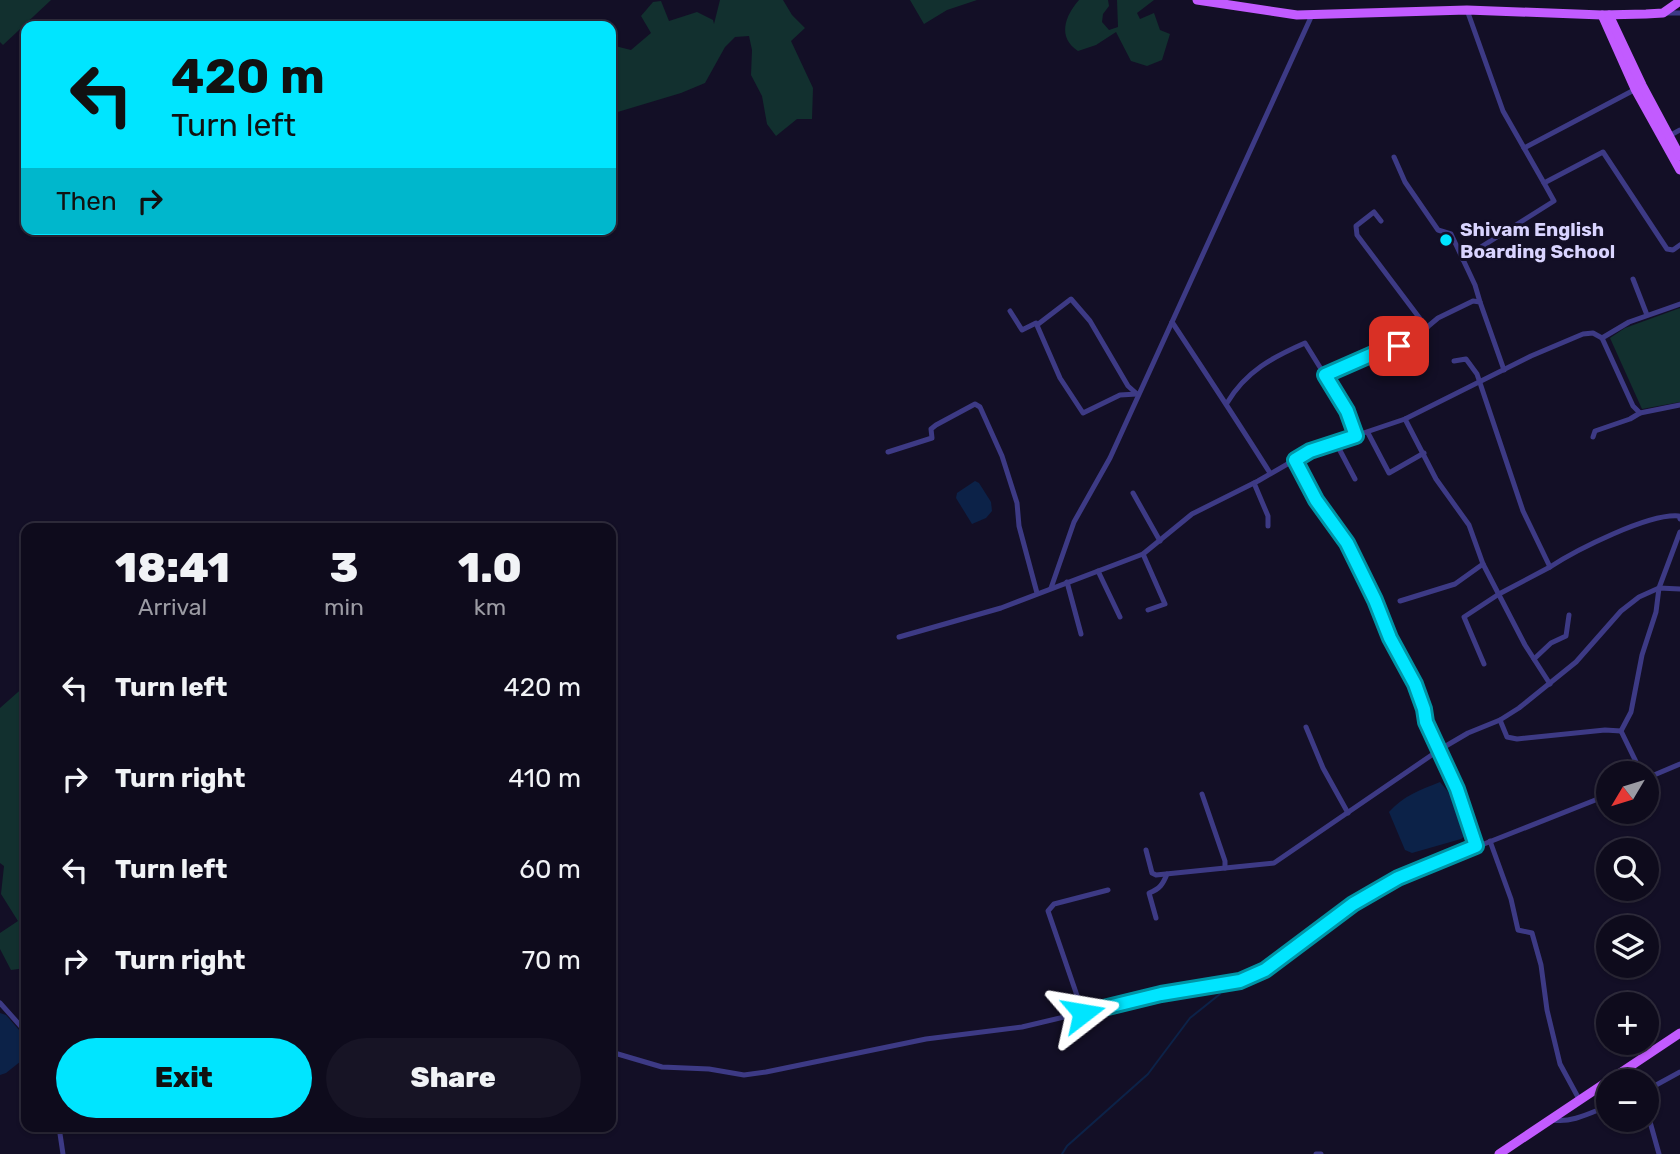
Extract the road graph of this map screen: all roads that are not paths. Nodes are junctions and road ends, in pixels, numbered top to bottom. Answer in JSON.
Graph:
{"nodes":[{"id":1,"x":1197,"y":0,"type":"edge"},
{"id":2,"x":1680,"y":1,"type":"edge"},
{"id":3,"x":1467,"y":10,"type":"junction"},
{"id":4,"x":1663,"y":13,"type":"junction"},
{"id":5,"x":1680,"y":13,"type":"edge"},
{"id":6,"x":1312,"y":15,"type":"junction"},
{"id":7,"x":1606,"y":15,"type":"junction"},
{"id":8,"x":1638,"y":87,"type":"junction"},
{"id":9,"x":1680,"y":130,"type":"edge"},
{"id":10,"x":1666,"y":138,"type":"junction"},
{"id":11,"x":1524,"y":148,"type":"junction"},
{"id":12,"x":1680,"y":156,"type":"edge"},
{"id":13,"x":1394,"y":157,"type":"dead end"},
{"id":14,"x":1680,"y":170,"type":"edge"},
{"id":15,"x":1544,"y":183,"type":"junction"},
{"id":16,"x":1381,"y":221,"type":"dead end"},
{"id":17,"x":1680,"y":245,"type":"edge"},
{"id":18,"x":1462,"y":258,"type":"junction"},
{"id":19,"x":1633,"y":279,"type":"dead end"},
{"id":20,"x":1480,"y":302,"type":"junction"},
{"id":21,"x":1680,"y":304,"type":"edge"},
{"id":22,"x":1010,"y":311,"type":"dead end"},
{"id":23,"x":1647,"y":315,"type":"junction"},
{"id":24,"x":1172,"y":322,"type":"junction"},
{"id":25,"x":1037,"y":325,"type":"junction"},
{"id":26,"x":1427,"y":328,"type":"junction"},
{"id":27,"x":1602,"y":338,"type":"junction"},
{"id":28,"x":1454,"y":361,"type":"dead end"},
{"id":29,"x":1504,"y":370,"type":"junction"},
{"id":30,"x":1325,"y":375,"type":"junction"},
{"id":31,"x":1481,"y":383,"type":"junction"},
{"id":32,"x":1137,"y":394,"type":"junction"},
{"id":33,"x":1227,"y":403,"type":"junction"},
{"id":34,"x":1680,"y":405,"type":"edge"},
{"id":35,"x":1640,"y":413,"type":"junction"},
{"id":36,"x":1405,"y":419,"type":"junction"},
{"id":37,"x":1368,"y":433,"type":"junction"},
{"id":38,"x":1356,"y":436,"type":"junction"},
{"id":39,"x":1593,"y":437,"type":"dead end"},
{"id":40,"x":1336,"y":443,"type":"junction"},
{"id":41,"x":888,"y":452,"type":"dead end"},
{"id":42,"x":1424,"y":453,"type":"junction"},
{"id":43,"x":1295,"y":460,"type":"junction"},
{"id":44,"x":1269,"y":473,"type":"junction"},
{"id":45,"x":1354,"y":479,"type":"dead end"},
{"id":46,"x":1254,"y":483,"type":"junction"},
{"id":47,"x":1133,"y":493,"type":"dead end"},
{"id":48,"x":1680,"y":519,"type":"edge"},
{"id":49,"x":1269,"y":526,"type":"dead end"},
{"id":50,"x":1680,"y":533,"type":"edge"},
{"id":51,"x":1160,"y":541,"type":"junction"},
{"id":52,"x":1143,"y":554,"type":"junction"},
{"id":53,"x":1483,"y":564,"type":"junction"},
{"id":54,"x":1550,"y":567,"type":"junction"},
{"id":55,"x":1098,"y":570,"type":"junction"},
{"id":56,"x":1068,"y":582,"type":"junction"},
{"id":57,"x":1051,"y":587,"type":"junction"},
{"id":58,"x":1659,"y":588,"type":"junction"},
{"id":59,"x":1680,"y":589,"type":"edge"},
{"id":60,"x":1037,"y":593,"type":"junction"},
{"id":61,"x":1499,"y":594,"type":"junction"},
{"id":62,"x":1400,"y":601,"type":"dead end"},
{"id":63,"x":1148,"y":610,"type":"dead end"},
{"id":64,"x":1569,"y":615,"type":"dead end"},
{"id":65,"x":1120,"y":617,"type":"dead end"},
{"id":66,"x":1081,"y":635,"type":"dead end"},
{"id":67,"x":899,"y":637,"type":"dead end"},
{"id":68,"x":1534,"y":659,"type":"junction"},
{"id":69,"x":1483,"y":664,"type":"dead end"},
{"id":70,"x":1550,"y":684,"type":"junction"},
{"id":71,"x":1500,"y":720,"type":"junction"},
{"id":72,"x":1306,"y":727,"type":"dead end"},
{"id":73,"x":1621,"y":732,"type":"junction"},
{"id":74,"x":1439,"y":750,"type":"junction"},
{"id":75,"x":1636,"y":761,"type":"edge"},
{"id":76,"x":1680,"y":764,"type":"edge"},
{"id":77,"x":1659,"y":773,"type":"edge"},
{"id":78,"x":1202,"y":794,"type":"dead end"},
{"id":79,"x":1596,"y":800,"type":"edge"},
{"id":80,"x":1348,"y":813,"type":"junction"},
{"id":81,"x":1490,"y":841,"type":"junction"},
{"id":82,"x":1476,"y":846,"type":"junction"},
{"id":83,"x":1146,"y":850,"type":"dead end"},
{"id":84,"x":1225,"y":869,"type":"junction"},
{"id":85,"x":1167,"y":874,"type":"junction"},
{"id":86,"x":1108,"y":890,"type":"dead end"},
{"id":87,"x":1156,"y":918,"type":"dead end"},
{"id":88,"x":0,"y":1003,"type":"edge"},
{"id":89,"x":1083,"y":1013,"type":"junction"},
{"id":90,"x":21,"y":1026,"type":"edge"},
{"id":91,"x":1680,"y":1033,"type":"edge"},
{"id":92,"x":616,"y":1053,"type":"edge"},
{"id":93,"x":1680,"y":1072,"type":"edge"},
{"id":94,"x":1659,"y":1083,"type":"edge"},
{"id":95,"x":1579,"y":1099,"type":"junction"},
{"id":96,"x":1596,"y":1111,"type":"edge"},
{"id":97,"x":1549,"y":1119,"type":"junction"},
{"id":98,"x":59,"y":1132,"type":"edge"},
{"id":99,"x":1653,"y":1132,"type":"edge"},
{"id":100,"x":63,"y":1154,"type":"edge"},
{"id":101,"x":1499,"y":1154,"type":"edge"},
{"id":102,"x":1659,"y":1154,"type":"edge"}],
"edges":[{"from":1,"to":6,"type":"main road"},
{"from":2,"to":4,"type":"main road"},
{"from":3,"to":6,"type":"main road"},
{"from":3,"to":7,"type":"main road"},
{"from":3,"to":11,"type":"street"},
{"from":4,"to":5,"type":"street"},
{"from":4,"to":7,"type":"main road"},
{"from":6,"to":24,"type":"street"},
{"from":7,"to":8,"type":"main road"},
{"from":8,"to":10,"type":"main road"},
{"from":8,"to":11,"type":"street"},
{"from":9,"to":10,"type":"street"},
{"from":10,"to":12,"type":"main road"},
{"from":10,"to":14,"type":"main road"},
{"from":11,"to":15,"type":"street"},
{"from":13,"to":18,"type":"street"},
{"from":15,"to":17,"type":"street"},
{"from":15,"to":18,"type":"street"},
{"from":16,"to":26,"type":"street"},
{"from":18,"to":20,"type":"street"},
{"from":19,"to":23,"type":"street"},
{"from":20,"to":26,"type":"street"},
{"from":20,"to":29,"type":"street"},
{"from":21,"to":23,"type":"street"},
{"from":22,"to":25,"type":"street"},
{"from":23,"to":27,"type":"street"},
{"from":24,"to":32,"type":"street"},
{"from":24,"to":33,"type":"street"},
{"from":25,"to":32,"type":"street"},
{"from":25,"to":32,"type":"street"},
{"from":26,"to":30,"type":"street"},
{"from":27,"to":29,"type":"street"},
{"from":27,"to":35,"type":"street"},
{"from":28,"to":31,"type":"street"},
{"from":29,"to":31,"type":"street"},
{"from":30,"to":33,"type":"street"},
{"from":30,"to":38,"type":"street"},
{"from":31,"to":36,"type":"street"},
{"from":31,"to":54,"type":"street"},
{"from":32,"to":57,"type":"street"},
{"from":33,"to":44,"type":"street"},
{"from":34,"to":35,"type":"street"},
{"from":35,"to":39,"type":"street"},
{"from":36,"to":37,"type":"street"},
{"from":36,"to":42,"type":"street"},
{"from":37,"to":38,"type":"street"},
{"from":37,"to":42,"type":"street"},
{"from":38,"to":40,"type":"street"},
{"from":40,"to":43,"type":"street"},
{"from":40,"to":45,"type":"street"},
{"from":41,"to":60,"type":"street"},
{"from":42,"to":53,"type":"street"},
{"from":43,"to":44,"type":"street"},
{"from":43,"to":74,"type":"street"},
{"from":44,"to":46,"type":"street"},
{"from":46,"to":49,"type":"street"},
{"from":46,"to":51,"type":"street"},
{"from":47,"to":51,"type":"street"},
{"from":48,"to":54,"type":"street"},
{"from":50,"to":58,"type":"street"},
{"from":51,"to":52,"type":"street"},
{"from":52,"to":55,"type":"street"},
{"from":52,"to":63,"type":"street"},
{"from":53,"to":61,"type":"street"},
{"from":53,"to":62,"type":"street"},
{"from":54,"to":61,"type":"street"},
{"from":55,"to":56,"type":"street"},
{"from":55,"to":65,"type":"street"},
{"from":56,"to":57,"type":"street"},
{"from":56,"to":66,"type":"street"},
{"from":57,"to":60,"type":"street"},
{"from":58,"to":59,"type":"street"},
{"from":58,"to":70,"type":"street"},
{"from":58,"to":73,"type":"street"},
{"from":60,"to":67,"type":"street"},
{"from":61,"to":68,"type":"street"},
{"from":61,"to":69,"type":"street"},
{"from":64,"to":68,"type":"street"},
{"from":68,"to":70,"type":"street"},
{"from":70,"to":71,"type":"street"},
{"from":71,"to":73,"type":"street"},
{"from":71,"to":74,"type":"street"},
{"from":72,"to":80,"type":"street"},
{"from":73,"to":75,"type":"street"},
{"from":74,"to":80,"type":"street"},
{"from":74,"to":82,"type":"street"},
{"from":76,"to":77,"type":"street"},
{"from":78,"to":84,"type":"street"},
{"from":79,"to":81,"type":"street"},
{"from":80,"to":84,"type":"street"},
{"from":81,"to":82,"type":"street"},
{"from":81,"to":95,"type":"street"},
{"from":82,"to":89,"type":"street"},
{"from":83,"to":85,"type":"street"},
{"from":84,"to":85,"type":"street"},
{"from":85,"to":87,"type":"street"},
{"from":86,"to":89,"type":"street"},
{"from":88,"to":90,"type":"street"},
{"from":89,"to":92,"type":"street"},
{"from":91,"to":95,"type":"main road"},
{"from":93,"to":94,"type":"street"},
{"from":95,"to":97,"type":"main road"},
{"from":96,"to":97,"type":"street"},
{"from":97,"to":101,"type":"main road"},
{"from":98,"to":100,"type":"street"},
{"from":99,"to":102,"type":"street"}]}
